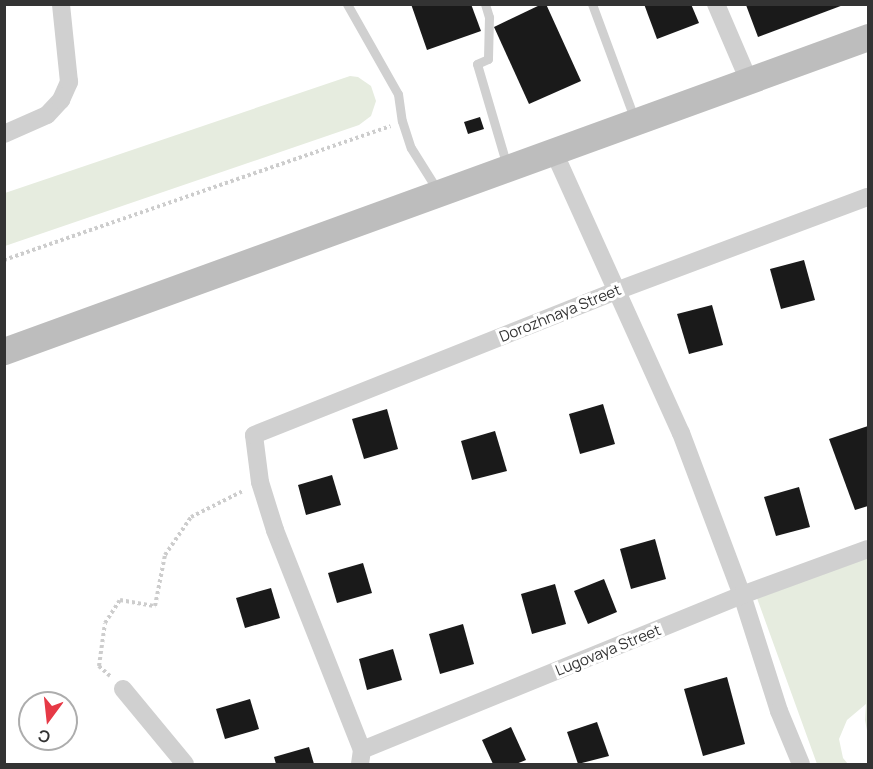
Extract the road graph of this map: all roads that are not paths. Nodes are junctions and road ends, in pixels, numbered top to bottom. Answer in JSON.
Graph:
{"nodes":[{"id":1,"x":61,"y":4,"type":"edge"},
{"id":2,"x":347,"y":4,"type":"edge"},
{"id":3,"x":485,"y":4,"type":"edge"},
{"id":4,"x":592,"y":4,"type":"edge"},
{"id":5,"x":717,"y":4,"type":"edge"},
{"id":6,"x":868,"y":37,"type":"edge"},
{"id":7,"x":749,"y":81,"type":"junction"},
{"id":8,"x":636,"y":122,"type":"junction"},
{"id":9,"x":4,"y":134,"type":"edge"},
{"id":10,"x":554,"y":152,"type":"junction"},
{"id":11,"x":507,"y":168,"type":"junction"},
{"id":12,"x":438,"y":191,"type":"junction"},
{"id":13,"x":868,"y":197,"type":"edge"},
{"id":14,"x":616,"y":291,"type":"junction"},
{"id":15,"x":4,"y":351,"type":"edge"},
{"id":16,"x":868,"y":549,"type":"edge"},
{"id":17,"x":742,"y":595,"type":"junction"},
{"id":18,"x":123,"y":689,"type":"road end"},
{"id":19,"x":361,"y":757,"type":"edge"},
{"id":20,"x":185,"y":765,"type":"edge"},
{"id":21,"x":801,"y":765,"type":"edge"}],
"edges":[{"from":1,"to":9,"type":"street"},
{"from":2,"to":12,"type":"lane"},
{"from":3,"to":11,"type":"lane"},
{"from":4,"to":8,"type":"lane"},
{"from":5,"to":7,"type":"street"},
{"from":6,"to":7,"type":"street"},
{"from":7,"to":8,"type":"street"},
{"from":8,"to":10,"type":"street"},
{"from":10,"to":11,"type":"street"},
{"from":10,"to":14,"type":"street"},
{"from":11,"to":12,"type":"street"},
{"from":12,"to":15,"type":"street"},
{"from":13,"to":14,"type":"street","name":"Dorozhnaya Street"},
{"from":14,"to":17,"type":"street"},
{"from":14,"to":19,"type":"street","name":"Dorozhnaya Street"},
{"from":16,"to":17,"type":"street","name":"Lugovaya Street"},
{"from":17,"to":19,"type":"street","name":"Lugovaya Street"},
{"from":17,"to":21,"type":"street"},
{"from":18,"to":20,"type":"street"}]}
